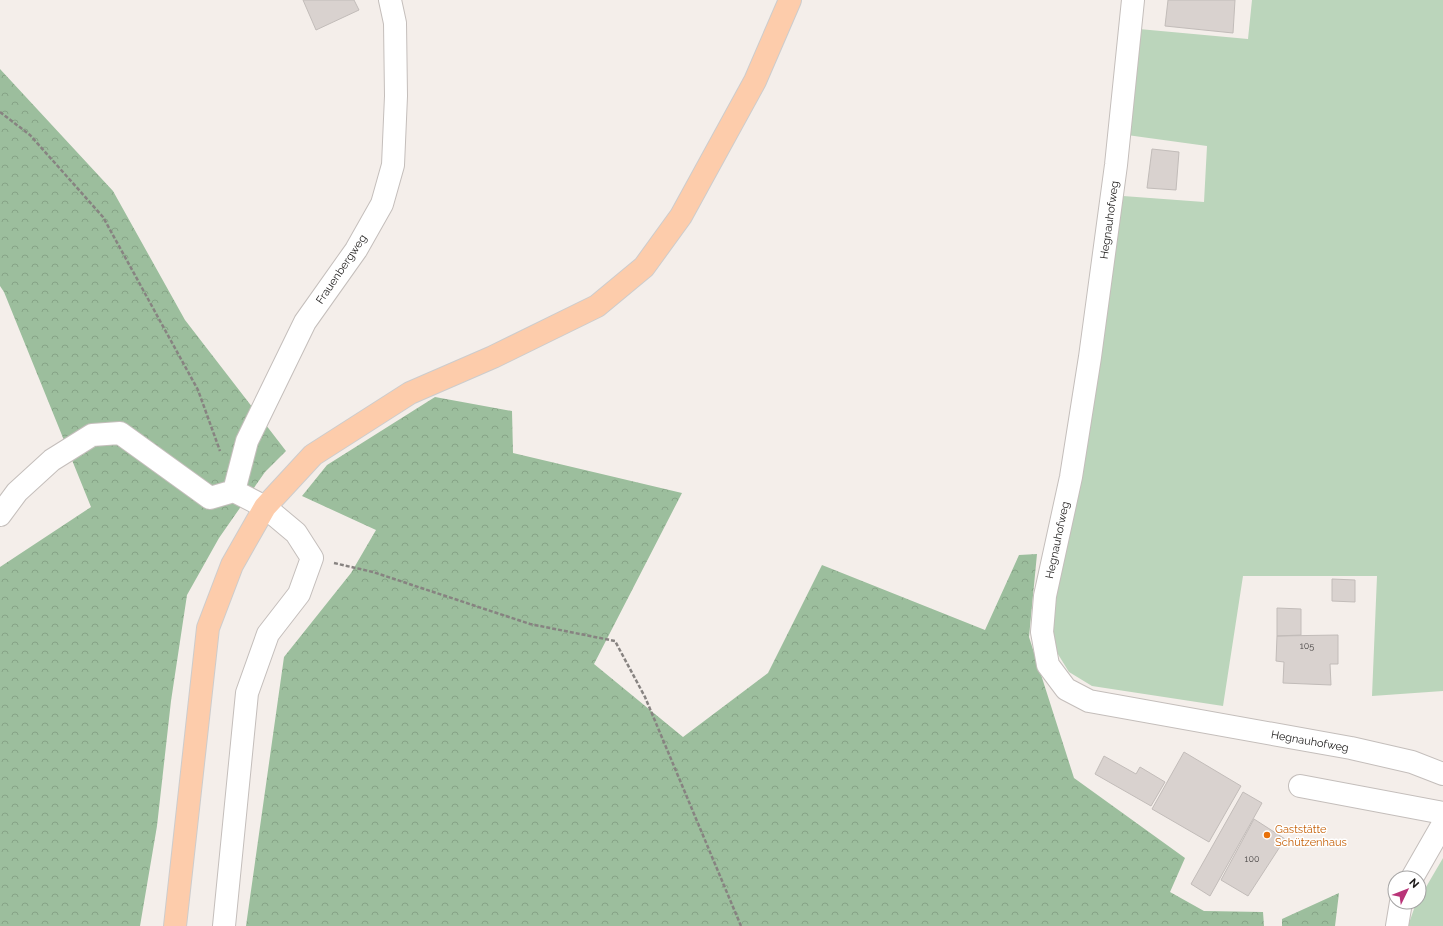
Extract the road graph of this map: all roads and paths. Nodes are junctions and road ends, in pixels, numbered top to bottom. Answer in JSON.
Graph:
{"nodes":[{"id":1,"x":390,"y":0,"type":"edge"},
{"id":2,"x":790,"y":0,"type":"edge"},
{"id":3,"x":1133,"y":0,"type":"edge"},
{"id":4,"x":0,"y":112,"type":"edge"},
{"id":5,"x":221,"y":455,"type":"dead end"},
{"id":6,"x":234,"y":491,"type":"junction"},
{"id":7,"x":265,"y":507,"type":"junction"},
{"id":8,"x":0,"y":515,"type":"edge"},
{"id":9,"x":312,"y":558,"type":"junction"},
{"id":10,"x":1443,"y":774,"type":"edge"},
{"id":11,"x":1300,"y":786,"type":"dead end"},
{"id":12,"x":1443,"y":813,"type":"edge"},
{"id":13,"x":1443,"y":824,"type":"edge"},
{"id":14,"x":1417,"y":870,"type":"edge"},
{"id":15,"x":1400,"y":910,"type":"edge"},
{"id":16,"x":175,"y":926,"type":"edge"},
{"id":17,"x":224,"y":926,"type":"edge"},
{"id":18,"x":741,"y":926,"type":"edge"},
{"id":19,"x":1397,"y":926,"type":"edge"}],
"edges":[{"from":1,"to":6,"type":"street","name":"Frauenbergweg"},
{"from":2,"to":7,"type":"main road"},
{"from":3,"to":10,"type":"street","name":"Hegnauhofweg"},
{"from":4,"to":5,"type":"path"},
{"from":6,"to":7,"type":"street"},
{"from":6,"to":8,"type":"street"},
{"from":7,"to":9,"type":"street"},
{"from":7,"to":16,"type":"main road"},
{"from":9,"to":17,"type":"street"},
{"from":9,"to":18,"type":"path"},
{"from":11,"to":12,"type":"street"},
{"from":13,"to":14,"type":"street"},
{"from":15,"to":19,"type":"street"}]}
